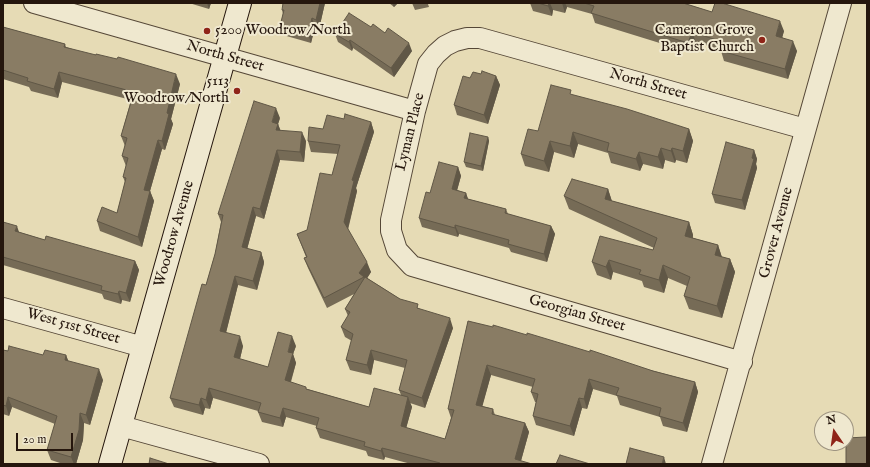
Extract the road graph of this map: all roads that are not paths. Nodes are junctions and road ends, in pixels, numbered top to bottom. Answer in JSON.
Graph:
{"nodes":[{"id":1,"x":34,"y":3,"type":"edge"},
{"id":2,"x":240,"y":3,"type":"edge"},
{"id":3,"x":841,"y":3,"type":"edge"},
{"id":4,"x":491,"y":41,"type":"joint"},
{"id":5,"x":225,"y":57,"type":"junction"},
{"id":6,"x":415,"y":111,"type":"junction"},
{"id":7,"x":805,"y":129,"type":"junction"},
{"id":8,"x":412,"y":266,"type":"joint"},
{"id":9,"x":3,"y":308,"type":"edge"},
{"id":10,"x":143,"y":347,"type":"junction"},
{"id":11,"x":742,"y":362,"type":"junction"},
{"id":12,"x":121,"y":426,"type":"junction"},
{"id":13,"x":110,"y":464,"type":"edge"},
{"id":14,"x":259,"y":464,"type":"edge"},
{"id":15,"x":712,"y":464,"type":"edge"}],
"edges":[{"from":1,"to":5,"type":"street","name":"North Street"},
{"from":2,"to":5,"type":"street","name":"Woodrow Avenue"},
{"from":3,"to":7,"type":"street","name":"Grover Avenue"},
{"from":4,"to":6,"type":"street","name":"Lyman Place"},
{"from":4,"to":7,"type":"street","name":"North Street"},
{"from":5,"to":6,"type":"street","name":"North Street"},
{"from":5,"to":10,"type":"street","name":"Woodrow Avenue"},
{"from":6,"to":8,"type":"street","name":"Lyman Place"},
{"from":7,"to":11,"type":"street","name":"Grover Avenue"},
{"from":8,"to":11,"type":"street","name":"Georgian Street"},
{"from":9,"to":10,"type":"street","name":"West 51st Street"},
{"from":10,"to":12,"type":"street","name":"Woodrow Avenue"},
{"from":11,"to":15,"type":"street","name":"Grover Avenue"},
{"from":12,"to":13,"type":"street","name":"Woodrow Avenue"},
{"from":12,"to":14,"type":"street"}]}
